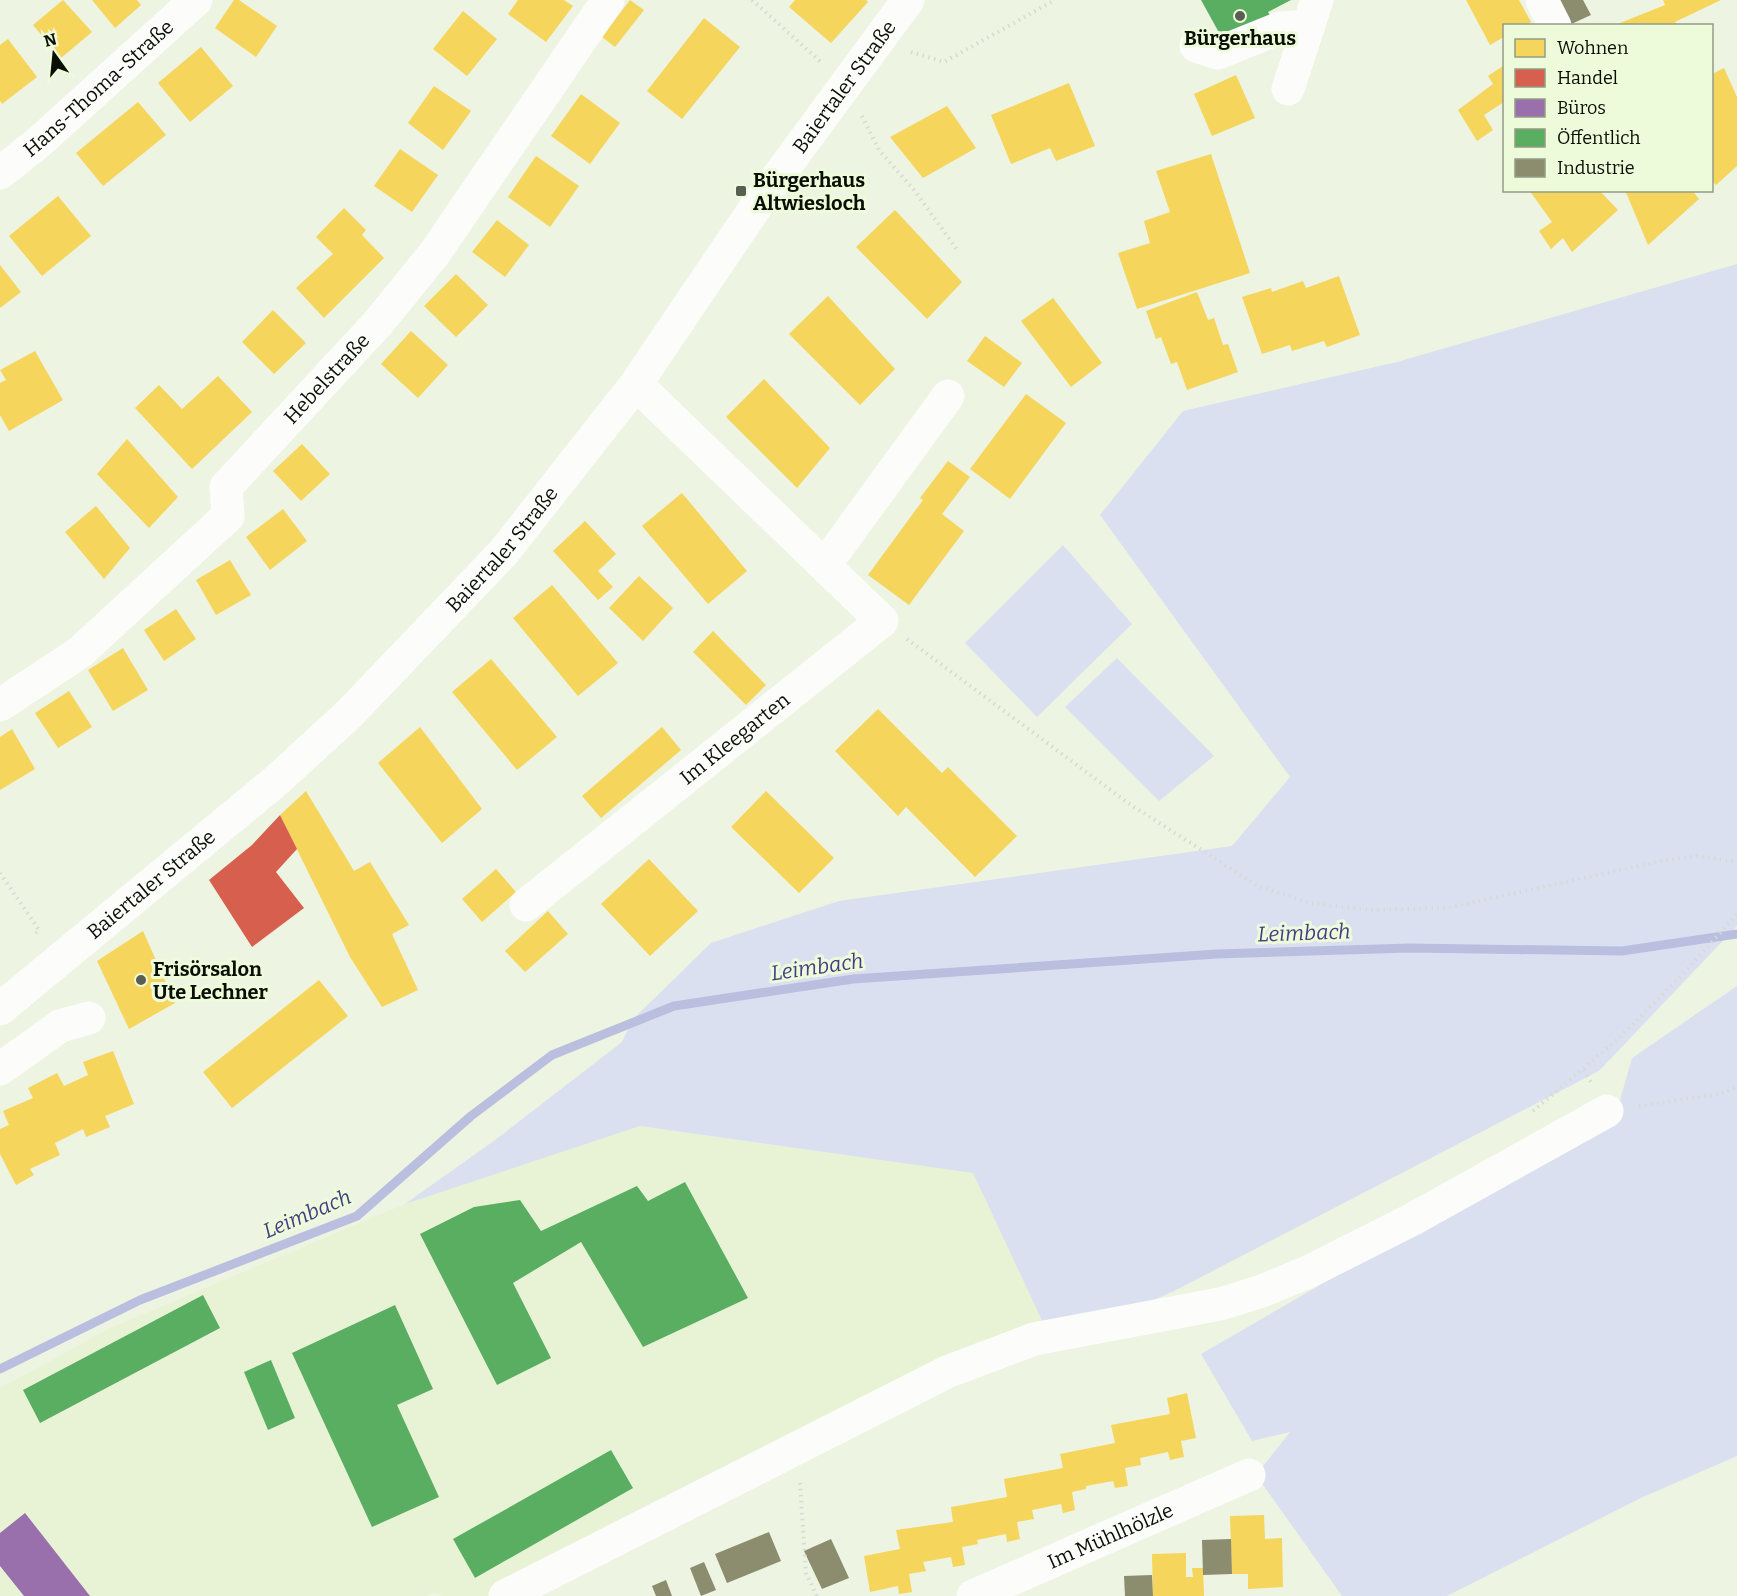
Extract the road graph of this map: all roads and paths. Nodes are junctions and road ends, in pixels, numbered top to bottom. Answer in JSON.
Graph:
{"nodes":[{"id":1,"x":196,"y":0,"type":"edge"},
{"id":2,"x":608,"y":0,"type":"edge"},
{"id":3,"x":752,"y":0,"type":"edge"},
{"id":4,"x":908,"y":0,"type":"edge"},
{"id":5,"x":1055,"y":0,"type":"edge"},
{"id":6,"x":1542,"y":0,"type":"edge"},
{"id":7,"x":1313,"y":13,"type":"edge"},
{"id":8,"x":1554,"y":24,"type":"edge"},
{"id":9,"x":1196,"y":46,"type":"dead end"},
{"id":10,"x":812,"y":55,"type":"dead end"},
{"id":11,"x":944,"y":62,"type":"dead end"},
{"id":12,"x":1288,"y":89,"type":"dead end"},
{"id":13,"x":879,"y":150,"type":"dead end"},
{"id":14,"x":0,"y":173,"type":"edge"},
{"id":15,"x":958,"y":251,"type":"dead end"},
{"id":16,"x":636,"y":384,"type":"junction"},
{"id":17,"x":948,"y":396,"type":"dead end"},
{"id":18,"x":825,"y":565,"type":"junction"},
{"id":19,"x":882,"y":621,"type":"junction"},
{"id":20,"x":0,"y":705,"type":"edge"},
{"id":21,"x":1737,"y":862,"type":"edge"},
{"id":22,"x":0,"y":873,"type":"edge"},
{"id":23,"x":525,"y":905,"type":"dead end"},
{"id":24,"x":1737,"y":914,"type":"edge"},
{"id":25,"x":39,"y":930,"type":"dead end"},
{"id":26,"x":1686,"y":971,"type":"dead end"},
{"id":27,"x":0,"y":1009,"type":"edge"},
{"id":28,"x":89,"y":1018,"type":"dead end"},
{"id":29,"x":0,"y":1069,"type":"edge"},
{"id":30,"x":1584,"y":1070,"type":"dead end"},
{"id":31,"x":1737,"y":1087,"type":"edge"},
{"id":32,"x":1607,"y":1111,"type":"junction"},
{"id":33,"x":1249,"y":1475,"type":"dead end"},
{"id":34,"x":799,"y":1477,"type":"dead end"},
{"id":35,"x":506,"y":1596,"type":"edge"},
{"id":36,"x":817,"y":1596,"type":"edge"},
{"id":37,"x":973,"y":1596,"type":"edge"}],
"edges":[{"from":1,"to":14,"type":"street","name":"Hans-Thoma-Straße"},
{"from":2,"to":20,"type":"street","name":"Hebelstraße"},
{"from":3,"to":10,"type":"path"},
{"from":4,"to":16,"type":"street","name":"Baiertaler Straße"},
{"from":5,"to":11,"type":"path"},
{"from":6,"to":8,"type":"street"},
{"from":7,"to":9,"type":"street"},
{"from":7,"to":12,"type":"street"},
{"from":13,"to":15,"type":"path"},
{"from":16,"to":18,"type":"street"},
{"from":16,"to":27,"type":"street","name":"Baiertaler Straße"},
{"from":17,"to":18,"type":"street"},
{"from":18,"to":19,"type":"street"},
{"from":19,"to":21,"type":"path"},
{"from":19,"to":23,"type":"street","name":"Im Kleegarten"},
{"from":22,"to":25,"type":"path"},
{"from":24,"to":26,"type":"path"},
{"from":28,"to":29,"type":"street"},
{"from":30,"to":32,"type":"path"},
{"from":31,"to":32,"type":"path"},
{"from":32,"to":35,"type":"street"},
{"from":33,"to":37,"type":"street","name":"Im Mühlhölzle"},
{"from":34,"to":36,"type":"path"}]}
